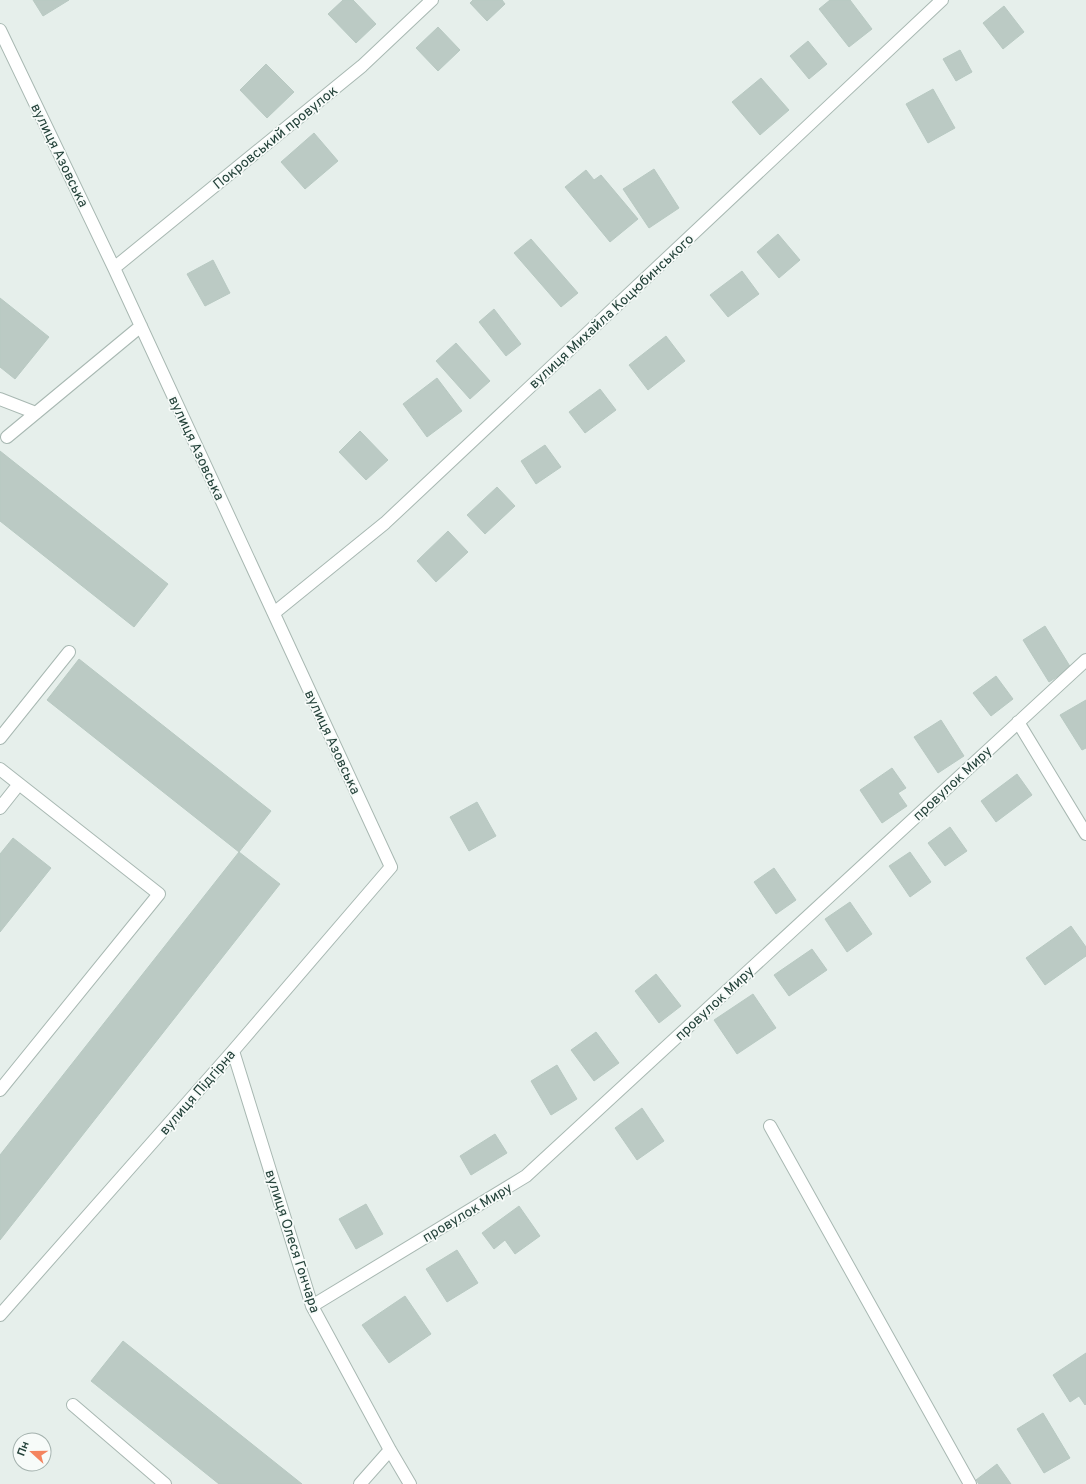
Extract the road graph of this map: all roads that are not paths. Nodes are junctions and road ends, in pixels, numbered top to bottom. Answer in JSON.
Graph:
{"nodes":[{"id":1,"x":432,"y":0,"type":"edge"},
{"id":2,"x":942,"y":0,"type":"edge"},
{"id":3,"x":0,"y":30,"type":"edge"},
{"id":4,"x":3,"y":47,"type":"edge"},
{"id":5,"x":114,"y":268,"type":"junction"},
{"id":6,"x":141,"y":326,"type":"junction"},
{"id":7,"x":0,"y":399,"type":"edge"},
{"id":8,"x":36,"y":413,"type":"junction"},
{"id":9,"x":7,"y":437,"type":"dead end"},
{"id":10,"x":274,"y":613,"type":"junction"},
{"id":11,"x":69,"y":652,"type":"dead end"},
{"id":12,"x":1086,"y":660,"type":"edge"},
{"id":13,"x":1018,"y":722,"type":"junction"},
{"id":14,"x":0,"y":738,"type":"edge"},
{"id":15,"x":0,"y":769,"type":"edge"},
{"id":16,"x":19,"y":784,"type":"junction"},
{"id":17,"x":0,"y":808,"type":"edge"},
{"id":18,"x":1086,"y":834,"type":"edge"},
{"id":19,"x":391,"y":867,"type":"joint"},
{"id":20,"x":233,"y":1051,"type":"junction"},
{"id":21,"x":0,"y":1090,"type":"edge"},
{"id":22,"x":770,"y":1126,"type":"dead end"},
{"id":23,"x":312,"y":1306,"type":"junction"},
{"id":24,"x":0,"y":1315,"type":"edge"},
{"id":25,"x":73,"y":1405,"type":"dead end"},
{"id":26,"x":390,"y":1450,"type":"junction"},
{"id":27,"x":165,"y":1484,"type":"edge"},
{"id":28,"x":360,"y":1484,"type":"edge"},
{"id":29,"x":410,"y":1484,"type":"edge"},
{"id":30,"x":970,"y":1484,"type":"edge"}],
"edges":[{"from":1,"to":5,"type":"street","name":"Покровський провулок"},
{"from":2,"to":10,"type":"street","name":"вулиця Михайла Коцюбинського"},
{"from":3,"to":4,"type":"street","name":"вулиця Азовська"},
{"from":4,"to":5,"type":"street","name":"вулиця Азовська"},
{"from":5,"to":6,"type":"street","name":"вулиця Азовська"},
{"from":6,"to":8,"type":"street"},
{"from":6,"to":10,"type":"street","name":"вулиця Азовська"},
{"from":7,"to":8,"type":"street"},
{"from":8,"to":9,"type":"street"},
{"from":10,"to":19,"type":"street","name":"вулиця Азовська"},
{"from":11,"to":14,"type":"street"},
{"from":12,"to":13,"type":"street","name":"провулок Миру"},
{"from":13,"to":18,"type":"street"},
{"from":13,"to":23,"type":"street","name":"провулок Миру"},
{"from":15,"to":16,"type":"street"},
{"from":16,"to":17,"type":"street"},
{"from":16,"to":21,"type":"street"},
{"from":19,"to":20,"type":"street","name":"вулиця Підгірна"},
{"from":20,"to":23,"type":"street","name":"вулиця Олеся Гончара"},
{"from":20,"to":24,"type":"street","name":"вулиця Підгірна"},
{"from":22,"to":30,"type":"street"},
{"from":23,"to":26,"type":"street","name":"вулиця Олеся Гончара"},
{"from":25,"to":27,"type":"street"},
{"from":26,"to":28,"type":"street"},
{"from":26,"to":29,"type":"street","name":"вулиця Олеся Гончара"}]}
